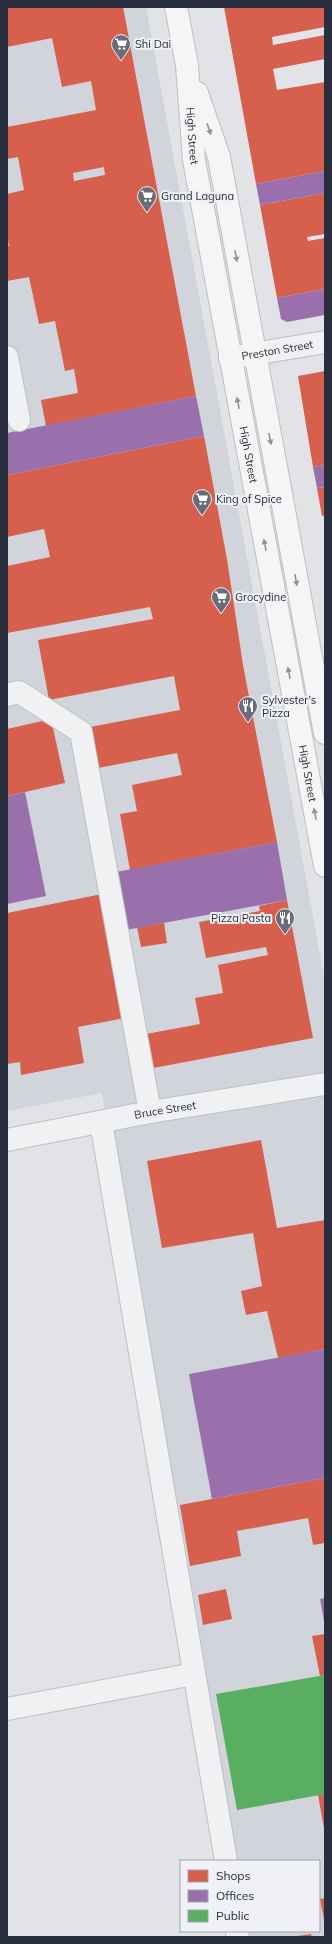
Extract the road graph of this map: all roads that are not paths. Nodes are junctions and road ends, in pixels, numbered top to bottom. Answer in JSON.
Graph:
{"nodes":[{"id":1,"x":176,"y":7,"type":"edge"},
{"id":2,"x":187,"y":65,"type":"junction"},
{"id":3,"x":325,"y":342,"type":"edge"},
{"id":4,"x":254,"y":354,"type":"junction"},
{"id":5,"x":7,"y":357,"type":"edge"},
{"id":6,"x":230,"y":358,"type":"junction"},
{"id":7,"x":19,"y":420,"type":"dead end"},
{"id":8,"x":7,"y":695,"type":"edge"},
{"id":9,"x":299,"y":727,"type":"junction"},
{"id":10,"x":324,"y":727,"type":"edge"},
{"id":11,"x":325,"y":866,"type":"edge"},
{"id":12,"x":325,"y":1084,"type":"edge"},
{"id":13,"x":150,"y":1112,"type":"junction"},
{"id":14,"x":101,"y":1122,"type":"junction"},
{"id":15,"x":7,"y":1140,"type":"edge"},
{"id":16,"x":194,"y":1674,"type":"junction"},
{"id":17,"x":7,"y":1709,"type":"edge"},
{"id":18,"x":226,"y":1860,"type":"edge"}],
"edges":[{"from":1,"to":2,"type":"main road","name":"High Street"},
{"from":2,"to":4,"type":"main road","name":"High Street","one_way":true},
{"from":2,"to":6,"type":"main road","name":"High Street"},
{"from":3,"to":4,"type":"street","name":"Preston Street"},
{"from":4,"to":6,"type":"street","name":"Preston Street"},
{"from":4,"to":10,"type":"main road","name":"High Street","one_way":true},
{"from":5,"to":7,"type":"street"},
{"from":9,"to":6,"type":"main road","name":"High Street","one_way":true},
{"from":8,"to":13,"type":"street"},
{"from":9,"to":10,"type":"street"},
{"from":11,"to":9,"type":"main road","name":"High Street","one_way":true},
{"from":12,"to":13,"type":"street","name":"Bruce Street"},
{"from":13,"to":14,"type":"street","name":"Bruce Street"},
{"from":14,"to":15,"type":"street","name":"Bruce Street"},
{"from":14,"to":16,"type":"street"},
{"from":16,"to":17,"type":"street"},
{"from":16,"to":18,"type":"street"}]}
